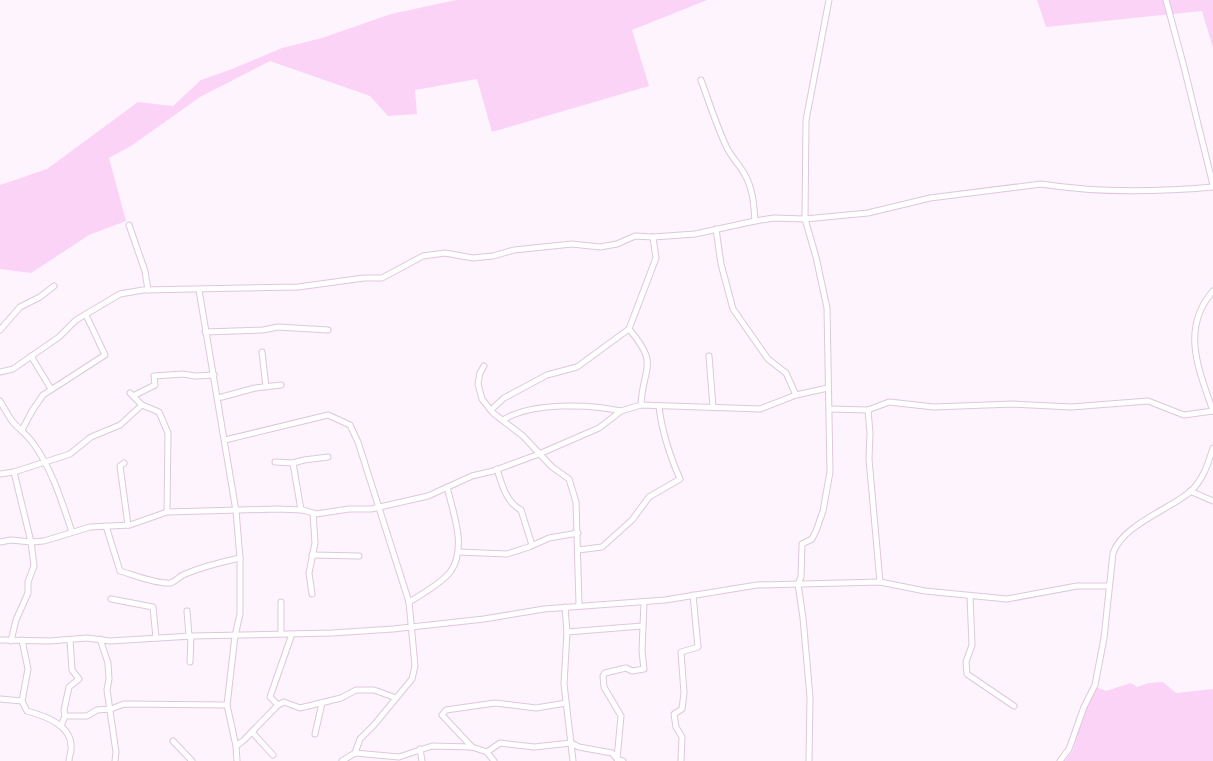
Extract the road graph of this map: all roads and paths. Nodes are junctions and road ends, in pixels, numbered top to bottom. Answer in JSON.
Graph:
{"nodes":[{"id":1,"x":829,"y":0,"type":"edge"},
{"id":2,"x":1166,"y":0,"type":"edge"},
{"id":3,"x":702,"y":80,"type":"dead end"},
{"id":4,"x":1213,"y":186,"type":"edge"},
{"id":5,"x":805,"y":219,"type":"junction"},
{"id":6,"x":754,"y":221,"type":"junction"},
{"id":7,"x":129,"y":225,"type":"dead end"},
{"id":8,"x":716,"y":229,"type":"junction"},
{"id":9,"x":653,"y":237,"type":"junction"},
{"id":10,"x":54,"y":286,"type":"dead end"},
{"id":11,"x":148,"y":290,"type":"junction"},
{"id":12,"x":199,"y":290,"type":"junction"},
{"id":13,"x":1213,"y":291,"type":"edge"},
{"id":14,"x":86,"y":315,"type":"junction"},
{"id":15,"x":629,"y":329,"type":"junction"},
{"id":16,"x":0,"y":330,"type":"edge"},
{"id":17,"x":328,"y":330,"type":"dead end"},
{"id":18,"x":205,"y":332,"type":"junction"},
{"id":19,"x":262,"y":352,"type":"dead end"},
{"id":20,"x":31,"y":356,"type":"junction"},
{"id":21,"x":709,"y":356,"type":"dead end"},
{"id":22,"x":484,"y":366,"type":"dead end"},
{"id":23,"x":0,"y":372,"type":"edge"},
{"id":24,"x":214,"y":375,"type":"junction"},
{"id":25,"x":281,"y":385,"type":"dead end"},
{"id":26,"x":266,"y":387,"type":"junction"},
{"id":27,"x":828,"y":388,"type":"junction"},
{"id":28,"x":51,"y":389,"type":"junction"},
{"id":29,"x":796,"y":395,"type":"junction"},
{"id":30,"x":218,"y":398,"type":"junction"},
{"id":31,"x":0,"y":401,"type":"edge"},
{"id":32,"x":641,"y":405,"type":"junction"},
{"id":33,"x":142,"y":406,"type":"junction"},
{"id":34,"x":659,"y":407,"type":"junction"},
{"id":35,"x":713,"y":407,"type":"junction"},
{"id":36,"x":830,"y":409,"type":"junction"},
{"id":37,"x":491,"y":410,"type":"junction"},
{"id":38,"x":868,"y":410,"type":"junction"},
{"id":39,"x":621,"y":411,"type":"junction"},
{"id":40,"x":1213,"y":411,"type":"edge"},
{"id":41,"x":503,"y":420,"type":"junction"},
{"id":42,"x":22,"y":430,"type":"junction"},
{"id":43,"x":225,"y":440,"type":"junction"},
{"id":44,"x":1213,"y":448,"type":"edge"},
{"id":45,"x":539,"y":454,"type":"junction"},
{"id":46,"x":328,"y":457,"type":"dead end"},
{"id":47,"x":45,"y":462,"type":"junction"},
{"id":48,"x":276,"y":462,"type":"dead end"},
{"id":49,"x":124,"y":463,"type":"dead end"},
{"id":50,"x":293,"y":464,"type":"junction"},
{"id":51,"x":497,"y":469,"type":"junction"},
{"id":52,"x":14,"y":472,"type":"junction"},
{"id":53,"x":0,"y":474,"type":"edge"},
{"id":54,"x":447,"y":487,"type":"junction"},
{"id":55,"x":1190,"y":491,"type":"junction"},
{"id":56,"x":1213,"y":501,"type":"edge"},
{"id":57,"x":380,"y":507,"type":"junction"},
{"id":58,"x":301,"y":510,"type":"junction"},
{"id":59,"x":236,"y":511,"type":"junction"},
{"id":60,"x":167,"y":512,"type":"junction"},
{"id":61,"x":312,"y":513,"type":"junction"},
{"id":62,"x":128,"y":525,"type":"junction"},
{"id":63,"x":106,"y":526,"type":"junction"},
{"id":64,"x":72,"y":532,"type":"junction"},
{"id":65,"x":578,"y":533,"type":"junction"},
{"id":66,"x":0,"y":542,"type":"edge"},
{"id":67,"x":31,"y":542,"type":"junction"},
{"id":68,"x":532,"y":545,"type":"junction"},
{"id":69,"x":578,"y":550,"type":"junction"},
{"id":70,"x":458,"y":552,"type":"junction"},
{"id":71,"x":312,"y":555,"type":"junction"},
{"id":72,"x":359,"y":556,"type":"dead end"},
{"id":73,"x":240,"y":558,"type":"junction"},
{"id":74,"x":880,"y":582,"type":"junction"},
{"id":75,"x":798,"y":584,"type":"junction"},
{"id":76,"x":1109,"y":586,"type":"junction"},
{"id":77,"x":312,"y":594,"type":"dead end"},
{"id":78,"x":693,"y":595,"type":"junction"},
{"id":79,"x":970,"y":596,"type":"junction"},
{"id":80,"x":111,"y":599,"type":"dead end"},
{"id":81,"x":281,"y":602,"type":"dead end"},
{"id":82,"x":410,"y":602,"type":"junction"},
{"id":83,"x":644,"y":602,"type":"junction"},
{"id":84,"x":579,"y":605,"type":"junction"},
{"id":85,"x":565,"y":607,"type":"junction"},
{"id":86,"x":187,"y":611,"type":"dead end"},
{"id":87,"x":412,"y":626,"type":"junction"},
{"id":88,"x":642,"y":626,"type":"junction"},
{"id":89,"x":567,"y":632,"type":"junction"},
{"id":90,"x":281,"y":633,"type":"junction"},
{"id":91,"x":292,"y":634,"type":"junction"},
{"id":92,"x":190,"y":636,"type":"junction"},
{"id":93,"x":235,"y":636,"type":"junction"},
{"id":94,"x":156,"y":638,"type":"junction"},
{"id":95,"x":100,"y":639,"type":"junction"},
{"id":96,"x":0,"y":640,"type":"edge"},
{"id":97,"x":22,"y":640,"type":"junction"},
{"id":98,"x":70,"y":640,"type":"junction"},
{"id":99,"x":11,"y":641,"type":"junction"},
{"id":100,"x":190,"y":662,"type":"dead end"},
{"id":101,"x":396,"y":698,"type":"junction"},
{"id":102,"x":0,"y":699,"type":"edge"},
{"id":103,"x":22,"y":701,"type":"junction"},
{"id":104,"x":322,"y":703,"type":"junction"},
{"id":105,"x":566,"y":703,"type":"junction"},
{"id":106,"x":228,"y":705,"type":"junction"},
{"id":107,"x":278,"y":705,"type":"junction"},
{"id":108,"x":1014,"y":706,"type":"dead end"},
{"id":109,"x":111,"y":709,"type":"junction"},
{"id":110,"x":64,"y":716,"type":"junction"},
{"id":111,"x":60,"y":726,"type":"junction"},
{"id":112,"x":252,"y":732,"type":"junction"},
{"id":113,"x":315,"y":734,"type":"dead end"},
{"id":114,"x":173,"y":741,"type":"dead end"},
{"id":115,"x":571,"y":743,"type":"junction"},
{"id":116,"x":236,"y":746,"type":"junction"},
{"id":117,"x":472,"y":747,"type":"junction"},
{"id":118,"x":420,"y":749,"type":"junction"},
{"id":119,"x":488,"y":752,"type":"junction"},
{"id":120,"x":356,"y":754,"type":"junction"},
{"id":121,"x":273,"y":755,"type":"dead end"},
{"id":122,"x":620,"y":760,"type":"edge"},
{"id":123,"x":69,"y":761,"type":"edge"},
{"id":124,"x":115,"y":761,"type":"edge"},
{"id":125,"x":192,"y":761,"type":"edge"},
{"id":126,"x":236,"y":761,"type":"edge"},
{"id":127,"x":342,"y":761,"type":"edge"},
{"id":128,"x":422,"y":761,"type":"edge"},
{"id":129,"x":494,"y":761,"type":"edge"},
{"id":130,"x":573,"y":761,"type":"edge"},
{"id":131,"x":681,"y":761,"type":"edge"},
{"id":132,"x":809,"y":761,"type":"edge"},
{"id":133,"x":1060,"y":761,"type":"edge"}],
"edges":[{"from":1,"to":5,"type":"street"},
{"from":2,"to":4,"type":"street"},
{"from":3,"to":6,"type":"street"},
{"from":4,"to":5,"type":"street"},
{"from":5,"to":6,"type":"street"},
{"from":5,"to":27,"type":"street"},
{"from":6,"to":8,"type":"street"},
{"from":7,"to":11,"type":"street"},
{"from":8,"to":9,"type":"street"},
{"from":8,"to":29,"type":"street"},
{"from":9,"to":12,"type":"street"},
{"from":9,"to":15,"type":"street"},
{"from":10,"to":16,"type":"street"},
{"from":11,"to":12,"type":"street"},
{"from":11,"to":14,"type":"street"},
{"from":12,"to":18,"type":"street"},
{"from":13,"to":40,"type":"street"},
{"from":14,"to":20,"type":"street"},
{"from":14,"to":28,"type":"street"},
{"from":15,"to":32,"type":"street"},
{"from":15,"to":37,"type":"street"},
{"from":17,"to":18,"type":"street"},
{"from":18,"to":24,"type":"street"},
{"from":19,"to":26,"type":"street"},
{"from":20,"to":23,"type":"street"},
{"from":20,"to":28,"type":"street"},
{"from":21,"to":35,"type":"street"},
{"from":22,"to":37,"type":"street"},
{"from":24,"to":30,"type":"street"},
{"from":24,"to":33,"type":"street"},
{"from":25,"to":26,"type":"street"},
{"from":26,"to":30,"type":"street"},
{"from":27,"to":29,"type":"street"},
{"from":27,"to":36,"type":"street"},
{"from":28,"to":42,"type":"street"},
{"from":29,"to":35,"type":"street"},
{"from":30,"to":43,"type":"street"},
{"from":31,"to":42,"type":"street"},
{"from":32,"to":34,"type":"street"},
{"from":32,"to":39,"type":"street"},
{"from":33,"to":47,"type":"street"},
{"from":33,"to":60,"type":"street"},
{"from":34,"to":35,"type":"street"},
{"from":34,"to":69,"type":"street"},
{"from":36,"to":38,"type":"street"},
{"from":36,"to":75,"type":"street"},
{"from":37,"to":41,"type":"street"},
{"from":38,"to":40,"type":"street"},
{"from":38,"to":74,"type":"street"},
{"from":39,"to":41,"type":"street"},
{"from":39,"to":45,"type":"street"},
{"from":41,"to":45,"type":"street"},
{"from":42,"to":47,"type":"street"},
{"from":43,"to":57,"type":"street"},
{"from":43,"to":59,"type":"street"},
{"from":44,"to":55,"type":"street"},
{"from":45,"to":51,"type":"street"},
{"from":45,"to":65,"type":"street"},
{"from":46,"to":50,"type":"street"},
{"from":47,"to":52,"type":"street"},
{"from":47,"to":64,"type":"street"},
{"from":48,"to":50,"type":"street"},
{"from":49,"to":62,"type":"street"},
{"from":50,"to":58,"type":"street"},
{"from":51,"to":54,"type":"street"},
{"from":51,"to":68,"type":"street"},
{"from":52,"to":53,"type":"street"},
{"from":52,"to":67,"type":"street"},
{"from":54,"to":57,"type":"street"},
{"from":54,"to":70,"type":"street"},
{"from":55,"to":56,"type":"street"},
{"from":55,"to":76,"type":"street"},
{"from":57,"to":61,"type":"street"},
{"from":57,"to":82,"type":"street"},
{"from":58,"to":59,"type":"street"},
{"from":58,"to":61,"type":"street"},
{"from":59,"to":60,"type":"street"},
{"from":59,"to":73,"type":"street"},
{"from":60,"to":62,"type":"street"},
{"from":61,"to":71,"type":"street"},
{"from":62,"to":63,"type":"street"},
{"from":63,"to":64,"type":"street"},
{"from":63,"to":73,"type":"street"},
{"from":64,"to":67,"type":"street"},
{"from":65,"to":68,"type":"street"},
{"from":65,"to":69,"type":"street"},
{"from":66,"to":67,"type":"street"},
{"from":67,"to":99,"type":"street"},
{"from":68,"to":70,"type":"street"},
{"from":69,"to":84,"type":"street"},
{"from":70,"to":82,"type":"street"},
{"from":71,"to":72,"type":"street"},
{"from":71,"to":77,"type":"street"},
{"from":73,"to":93,"type":"street"},
{"from":74,"to":75,"type":"street"},
{"from":74,"to":79,"type":"street"},
{"from":75,"to":78,"type":"street"},
{"from":75,"to":132,"type":"street"},
{"from":76,"to":79,"type":"street"},
{"from":76,"to":133,"type":"street"},
{"from":78,"to":83,"type":"street"},
{"from":78,"to":131,"type":"street"},
{"from":79,"to":108,"type":"street"},
{"from":80,"to":94,"type":"street"},
{"from":81,"to":90,"type":"street"},
{"from":82,"to":87,"type":"street"},
{"from":83,"to":84,"type":"street"},
{"from":83,"to":88,"type":"street"},
{"from":84,"to":85,"type":"street"},
{"from":85,"to":87,"type":"street"},
{"from":85,"to":89,"type":"street"},
{"from":86,"to":92,"type":"street"},
{"from":87,"to":91,"type":"street"},
{"from":87,"to":101,"type":"street"},
{"from":88,"to":89,"type":"street"},
{"from":88,"to":122,"type":"street"},
{"from":89,"to":105,"type":"street"},
{"from":90,"to":91,"type":"street"},
{"from":90,"to":93,"type":"street"},
{"from":91,"to":107,"type":"street"},
{"from":92,"to":93,"type":"street"},
{"from":92,"to":94,"type":"street"},
{"from":92,"to":100,"type":"street"},
{"from":93,"to":106,"type":"street"},
{"from":94,"to":95,"type":"street"},
{"from":95,"to":98,"type":"street"},
{"from":95,"to":109,"type":"street"},
{"from":96,"to":99,"type":"street"},
{"from":97,"to":98,"type":"street"},
{"from":97,"to":99,"type":"street"},
{"from":97,"to":103,"type":"street"},
{"from":98,"to":110,"type":"street"},
{"from":101,"to":104,"type":"street"},
{"from":101,"to":120,"type":"street"},
{"from":102,"to":103,"type":"street"},
{"from":103,"to":111,"type":"street"},
{"from":104,"to":107,"type":"street"},
{"from":104,"to":113,"type":"street"},
{"from":105,"to":115,"type":"street"},
{"from":105,"to":117,"type":"street"},
{"from":106,"to":109,"type":"street"},
{"from":106,"to":116,"type":"street"},
{"from":107,"to":112,"type":"street"},
{"from":109,"to":110,"type":"street"},
{"from":109,"to":124,"type":"street"},
{"from":110,"to":111,"type":"street"},
{"from":111,"to":123,"type":"street"},
{"from":112,"to":116,"type":"street"},
{"from":112,"to":121,"type":"street"},
{"from":114,"to":125,"type":"street"},
{"from":115,"to":119,"type":"street"},
{"from":115,"to":122,"type":"street"},
{"from":115,"to":130,"type":"street"},
{"from":116,"to":126,"type":"street"},
{"from":117,"to":118,"type":"street"},
{"from":117,"to":119,"type":"street"},
{"from":118,"to":120,"type":"street"},
{"from":118,"to":128,"type":"street"},
{"from":119,"to":129,"type":"street"},
{"from":120,"to":127,"type":"street"}]}
